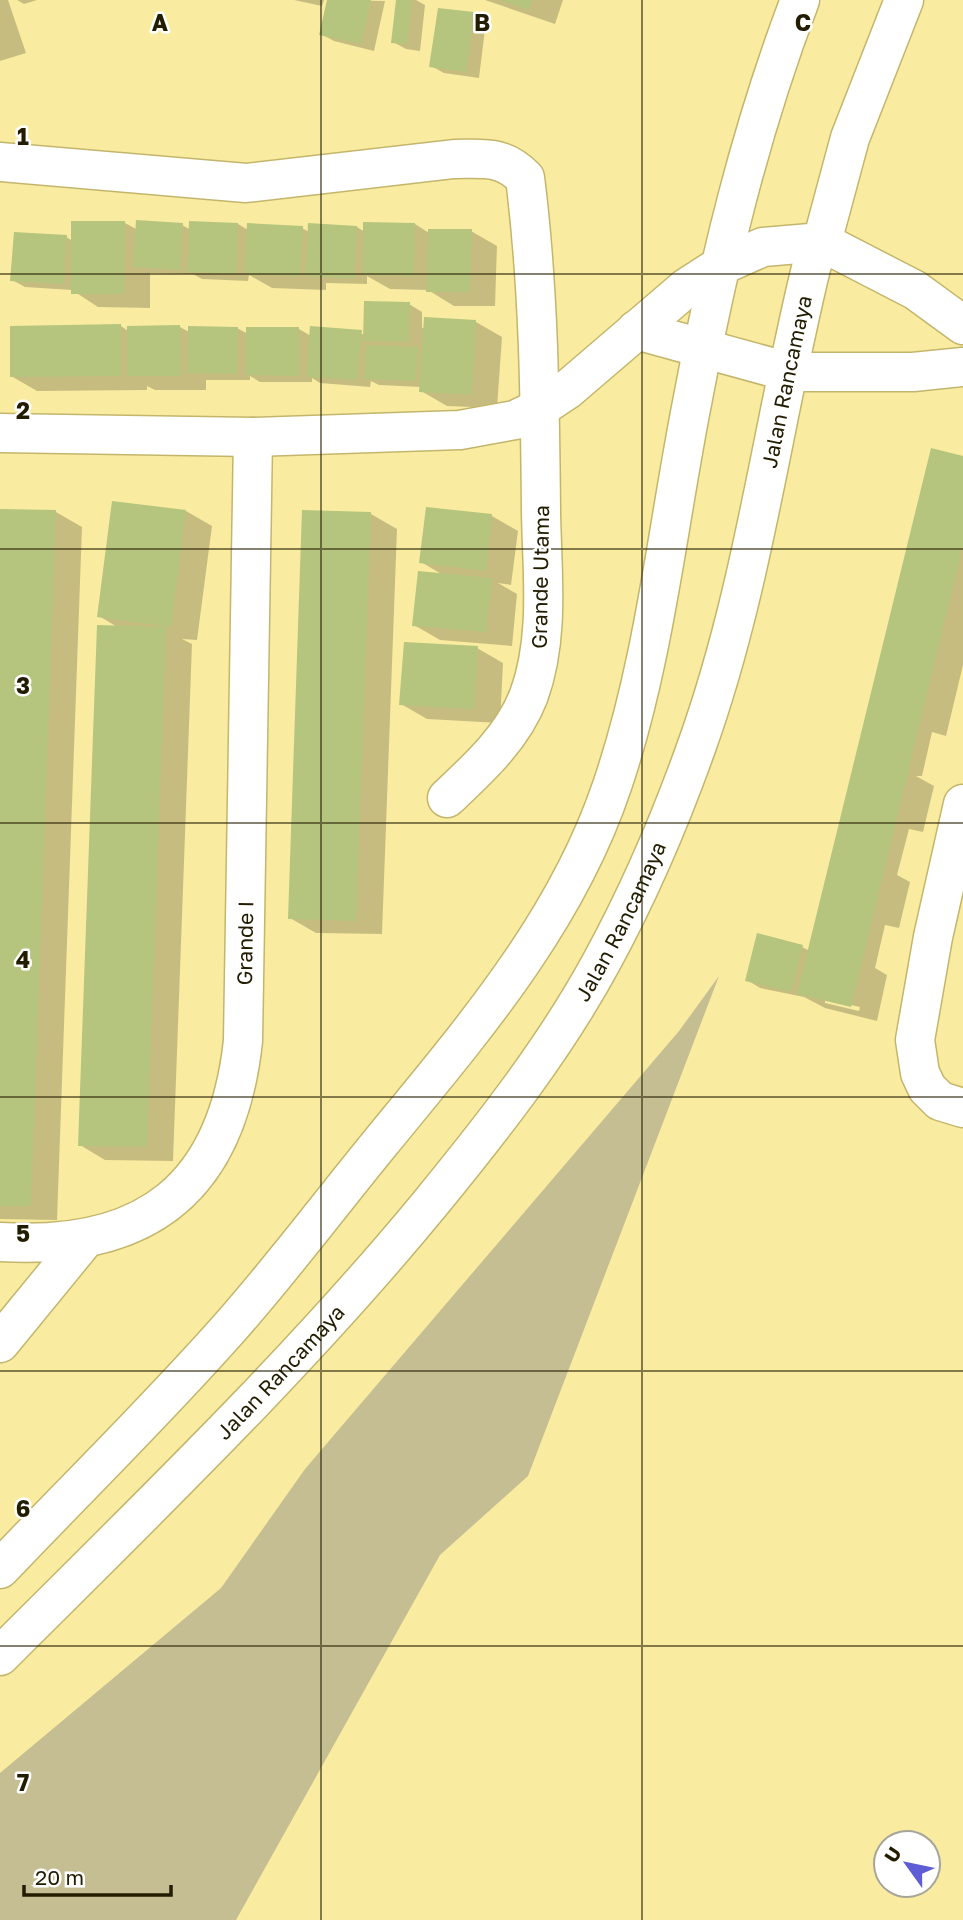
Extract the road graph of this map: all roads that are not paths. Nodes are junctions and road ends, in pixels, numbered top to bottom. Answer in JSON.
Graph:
{"nodes":[{"id":1,"x":800,"y":0,"type":"edge"},
{"id":2,"x":904,"y":0,"type":"edge"},
{"id":3,"x":0,"y":162,"type":"edge"},
{"id":4,"x":822,"y":242,"type":"junction"},
{"id":5,"x":720,"y":266,"type":"junction"},
{"id":6,"x":963,"y":325,"type":"edge"},
{"id":7,"x":636,"y":330,"type":"junction"},
{"id":8,"x":703,"y":349,"type":"junction"},
{"id":9,"x":963,"y":367,"type":"edge"},
{"id":10,"x":789,"y":372,"type":"junction"},
{"id":11,"x":540,"y":408,"type":"junction"},
{"id":12,"x":0,"y":433,"type":"edge"},
{"id":13,"x":253,"y":437,"type":"junction"},
{"id":14,"x":447,"y":798,"type":"dead end"},
{"id":15,"x":963,"y":804,"type":"edge"},
{"id":16,"x":963,"y":1108,"type":"edge"},
{"id":17,"x":85,"y":1239,"type":"junction"},
{"id":18,"x":0,"y":1242,"type":"edge"},
{"id":19,"x":0,"y":1343,"type":"edge"},
{"id":20,"x":0,"y":1569,"type":"edge"},
{"id":21,"x":0,"y":1656,"type":"edge"}],
"edges":[{"from":1,"to":5,"type":"street"},
{"from":2,"to":4,"type":"street","name":"Jalan Rancamaya"},
{"from":3,"to":11,"type":"street","name":"Grande Utama"},
{"from":4,"to":5,"type":"street"},
{"from":4,"to":6,"type":"street"},
{"from":4,"to":10,"type":"street","name":"Jalan Rancamaya"},
{"from":5,"to":7,"type":"street"},
{"from":5,"to":8,"type":"street"},
{"from":7,"to":8,"type":"street"},
{"from":7,"to":11,"type":"street"},
{"from":8,"to":10,"type":"street"},
{"from":8,"to":20,"type":"street"},
{"from":9,"to":10,"type":"street"},
{"from":10,"to":21,"type":"street","name":"Jalan Rancamaya"},
{"from":11,"to":13,"type":"street"},
{"from":11,"to":14,"type":"street","name":"Grande Utama"},
{"from":12,"to":13,"type":"street"},
{"from":13,"to":17,"type":"street","name":"Grande I"},
{"from":15,"to":16,"type":"street"},
{"from":17,"to":18,"type":"street","name":"Grande I"},
{"from":17,"to":19,"type":"street"}]}
